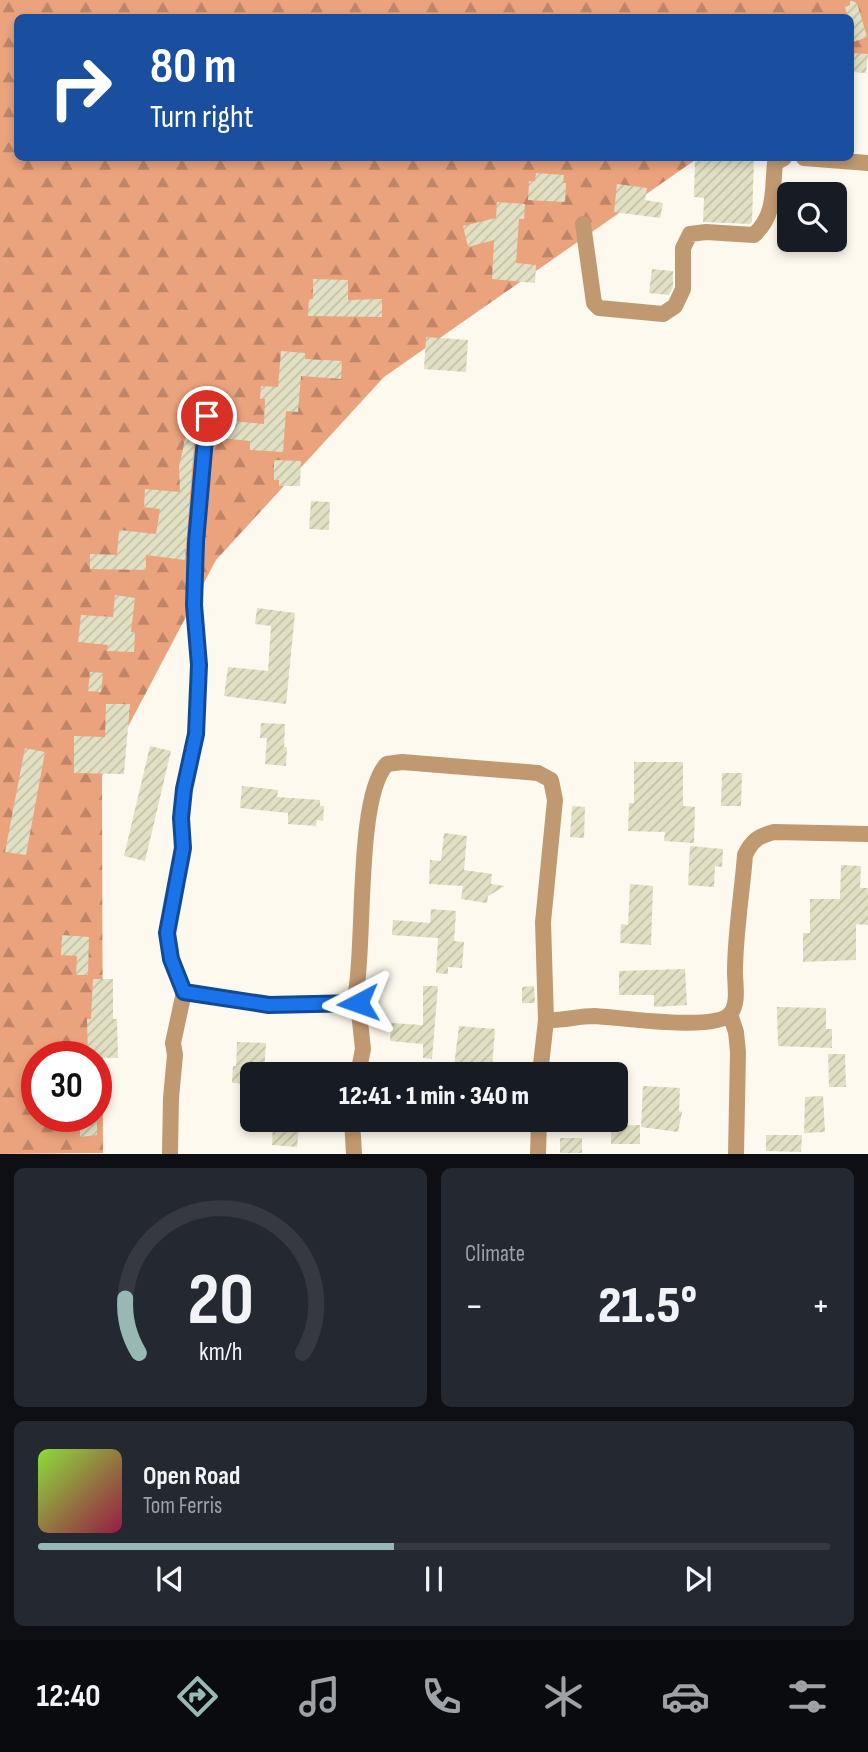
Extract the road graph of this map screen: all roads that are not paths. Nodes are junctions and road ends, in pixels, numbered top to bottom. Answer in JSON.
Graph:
{"nodes":[{"id":1,"x":779,"y":161,"type":"edge"},
{"id":2,"x":842,"y":161,"type":"edge"},
{"id":3,"x":868,"y":163,"type":"edge"},
{"id":4,"x":583,"y":224,"type":"dead end"},
{"id":5,"x":207,"y":416,"type":"dead end"},
{"id":6,"x":868,"y":834,"type":"edge"},
{"id":7,"x":184,"y":992,"type":"junction"},
{"id":8,"x":358,"y":1003,"type":"junction"},
{"id":9,"x":730,"y":1014,"type":"junction"},
{"id":10,"x":546,"y":1020,"type":"junction"},
{"id":11,"x":360,"y":1062,"type":"edge"},
{"id":12,"x":541,"y":1062,"type":"edge"},
{"id":13,"x":353,"y":1132,"type":"edge"},
{"id":14,"x":539,"y":1132,"type":"edge"},
{"id":15,"x":170,"y":1153,"type":"edge"},
{"id":16,"x":355,"y":1153,"type":"edge"},
{"id":17,"x":538,"y":1153,"type":"edge"},
{"id":18,"x":736,"y":1153,"type":"edge"}],
"edges":[{"from":1,"to":4,"type":"street"},
{"from":2,"to":3,"type":"street"},
{"from":5,"to":7,"type":"street"},
{"from":6,"to":9,"type":"street"},
{"from":7,"to":8,"type":"street"},
{"from":7,"to":15,"type":"street"},
{"from":8,"to":10,"type":"street"},
{"from":8,"to":11,"type":"street"},
{"from":9,"to":10,"type":"street"},
{"from":9,"to":18,"type":"street"},
{"from":10,"to":12,"type":"street"},
{"from":13,"to":16,"type":"street"},
{"from":14,"to":17,"type":"street"}]}
